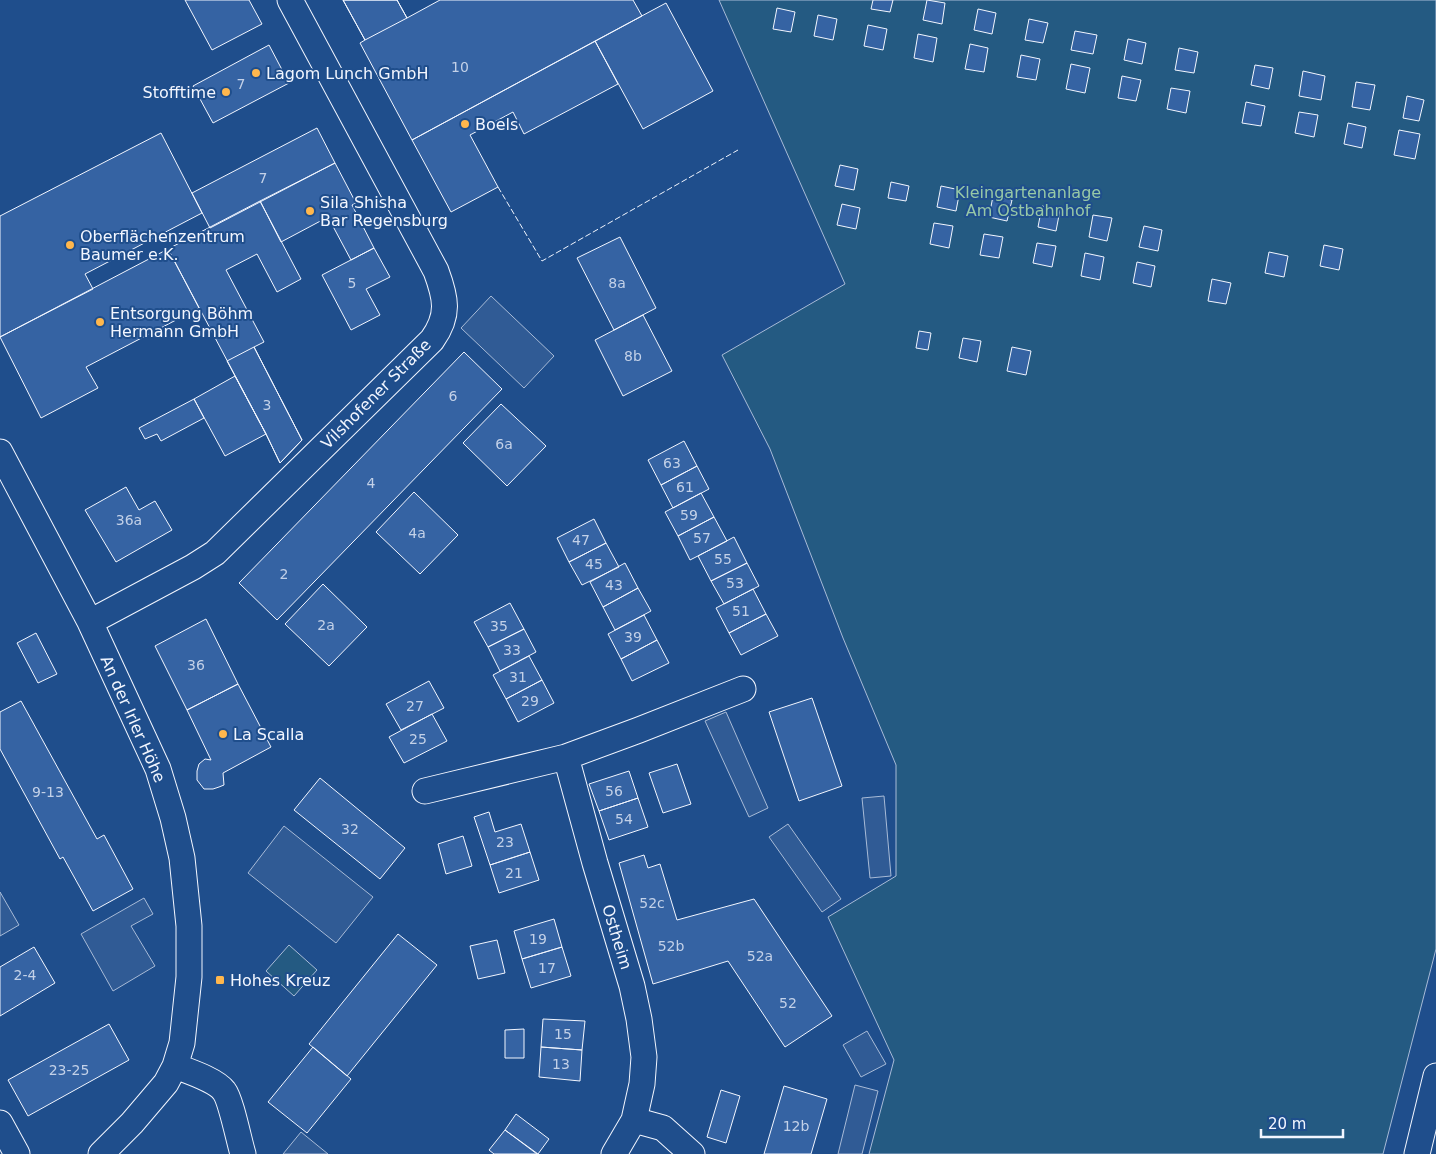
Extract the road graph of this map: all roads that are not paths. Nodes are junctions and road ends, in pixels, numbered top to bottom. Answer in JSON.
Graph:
{"nodes":[{"id":1,"x":290,"y":0,"type":"edge"},
{"id":2,"x":0,"y":452,"type":"edge"},
{"id":3,"x":90,"y":622,"type":"junction"},
{"id":4,"x":743,"y":689,"type":"dead end"},
{"id":5,"x":566,"y":757,"type":"junction"},
{"id":6,"x":425,"y":791,"type":"dead end"},
{"id":7,"x":175,"y":1066,"type":"junction"},
{"id":8,"x":1436,"y":1076,"type":"edge"},
{"id":9,"x":634,"y":1120,"type":"junction"},
{"id":10,"x":0,"y":1122,"type":"edge"},
{"id":11,"x":17,"y":1154,"type":"edge"},
{"id":12,"x":101,"y":1154,"type":"edge"},
{"id":13,"x":243,"y":1154,"type":"edge"},
{"id":14,"x":614,"y":1154,"type":"edge"},
{"id":15,"x":692,"y":1154,"type":"edge"},
{"id":16,"x":1417,"y":1154,"type":"edge"}],
"edges":[{"from":1,"to":3,"type":"street","name":"Vilshofener Straße"},
{"from":2,"to":3,"type":"street","name":"An der Irler Höhe"},
{"from":3,"to":7,"type":"street","name":"An der Irler Höhe"},
{"from":4,"to":5,"type":"street"},
{"from":5,"to":6,"type":"street"},
{"from":5,"to":9,"type":"street","name":"Ostheim"},
{"from":7,"to":12,"type":"street","name":"An der Irler Höhe"},
{"from":7,"to":13,"type":"street"},
{"from":8,"to":16,"type":"street"},
{"from":9,"to":14,"type":"street","name":"Ostheim"},
{"from":9,"to":15,"type":"street"},
{"from":10,"to":11,"type":"street"}]}
